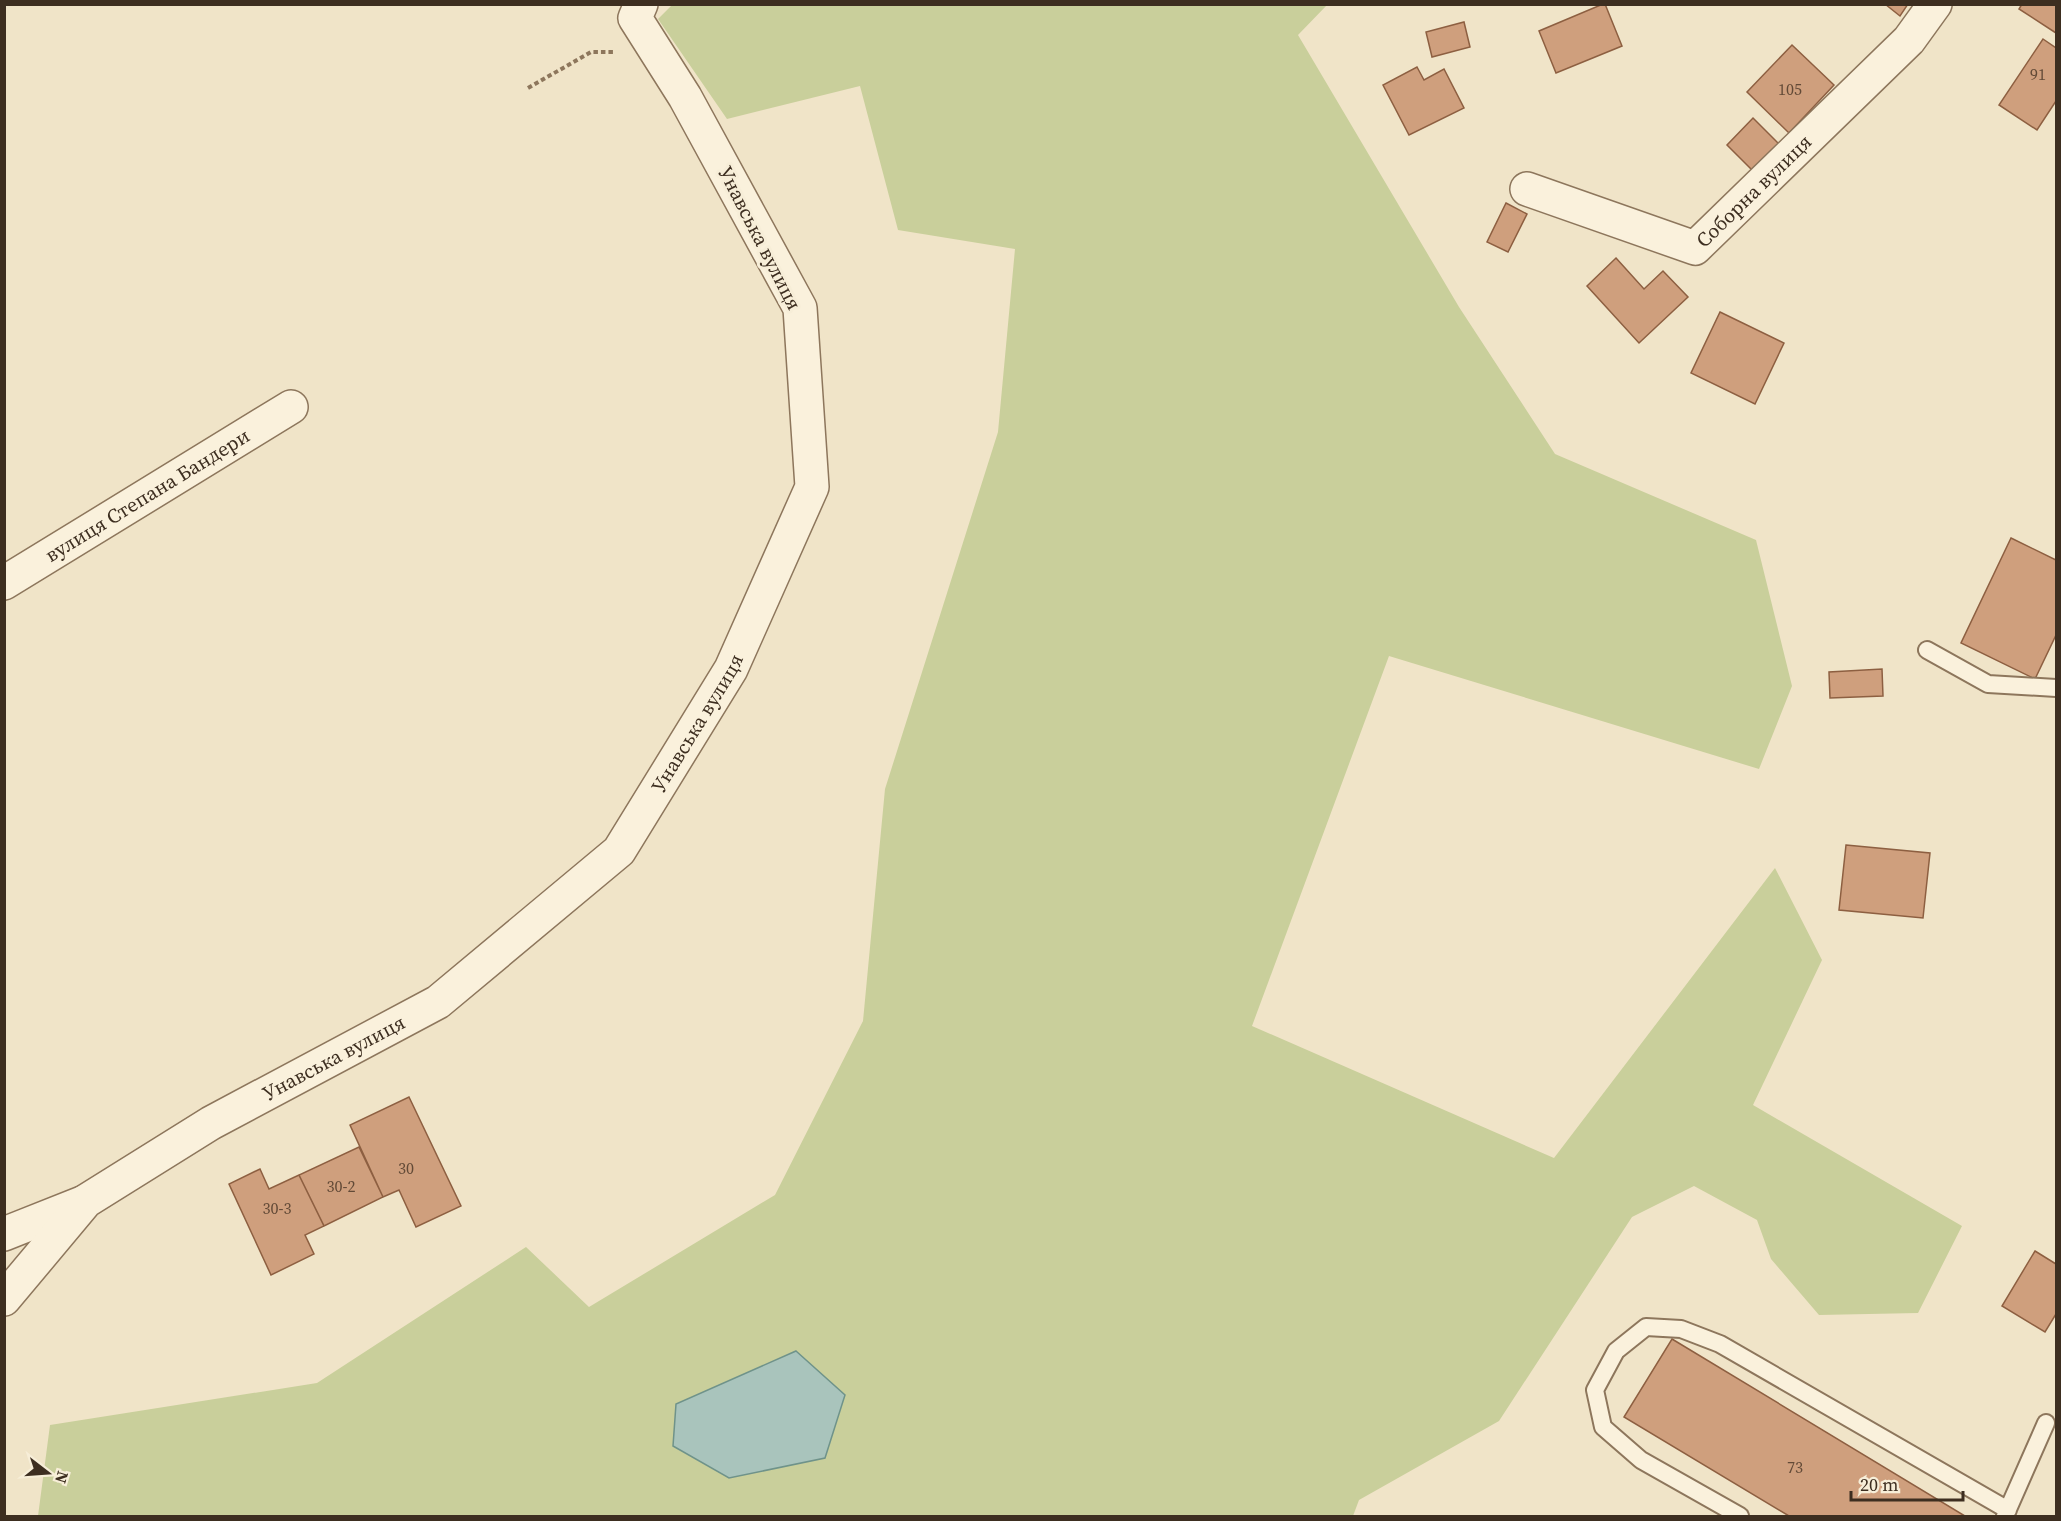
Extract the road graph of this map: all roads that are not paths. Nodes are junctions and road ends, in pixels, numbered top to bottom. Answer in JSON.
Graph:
{"nodes":[{"id":1,"x":641,"y":4,"type":"edge"},
{"id":2,"x":1935,"y":4,"type":"edge"},
{"id":3,"x":1527,"y":189,"type":"dead end"},
{"id":4,"x":291,"y":407,"type":"dead end"},
{"id":5,"x":4,"y":583,"type":"edge"},
{"id":6,"x":1927,"y":650,"type":"dead end"},
{"id":7,"x":2056,"y":688,"type":"edge"},
{"id":8,"x":86,"y":1201,"type":"junction"},
{"id":9,"x":4,"y":1234,"type":"edge"},
{"id":10,"x":4,"y":1299,"type":"edge"},
{"id":11,"x":2046,"y":1423,"type":"dead end"},
{"id":12,"x":2006,"y":1513,"type":"edge"},
{"id":13,"x":1740,"y":1516,"type":"edge"}],
"edges":[{"from":1,"to":8,"type":"street","name":"Унавська вулиця"},
{"from":2,"to":3,"type":"street","name":"Соборна вулиця"},
{"from":4,"to":5,"type":"street","name":"вулиця Степана Бандери"},
{"from":6,"to":7,"type":"lane"},
{"from":8,"to":9,"type":"street","name":"Унавська вулиця"},
{"from":8,"to":10,"type":"street","name":"Унавська вулиця"},
{"from":11,"to":12,"type":"lane"},
{"from":12,"to":13,"type":"lane"}]}
